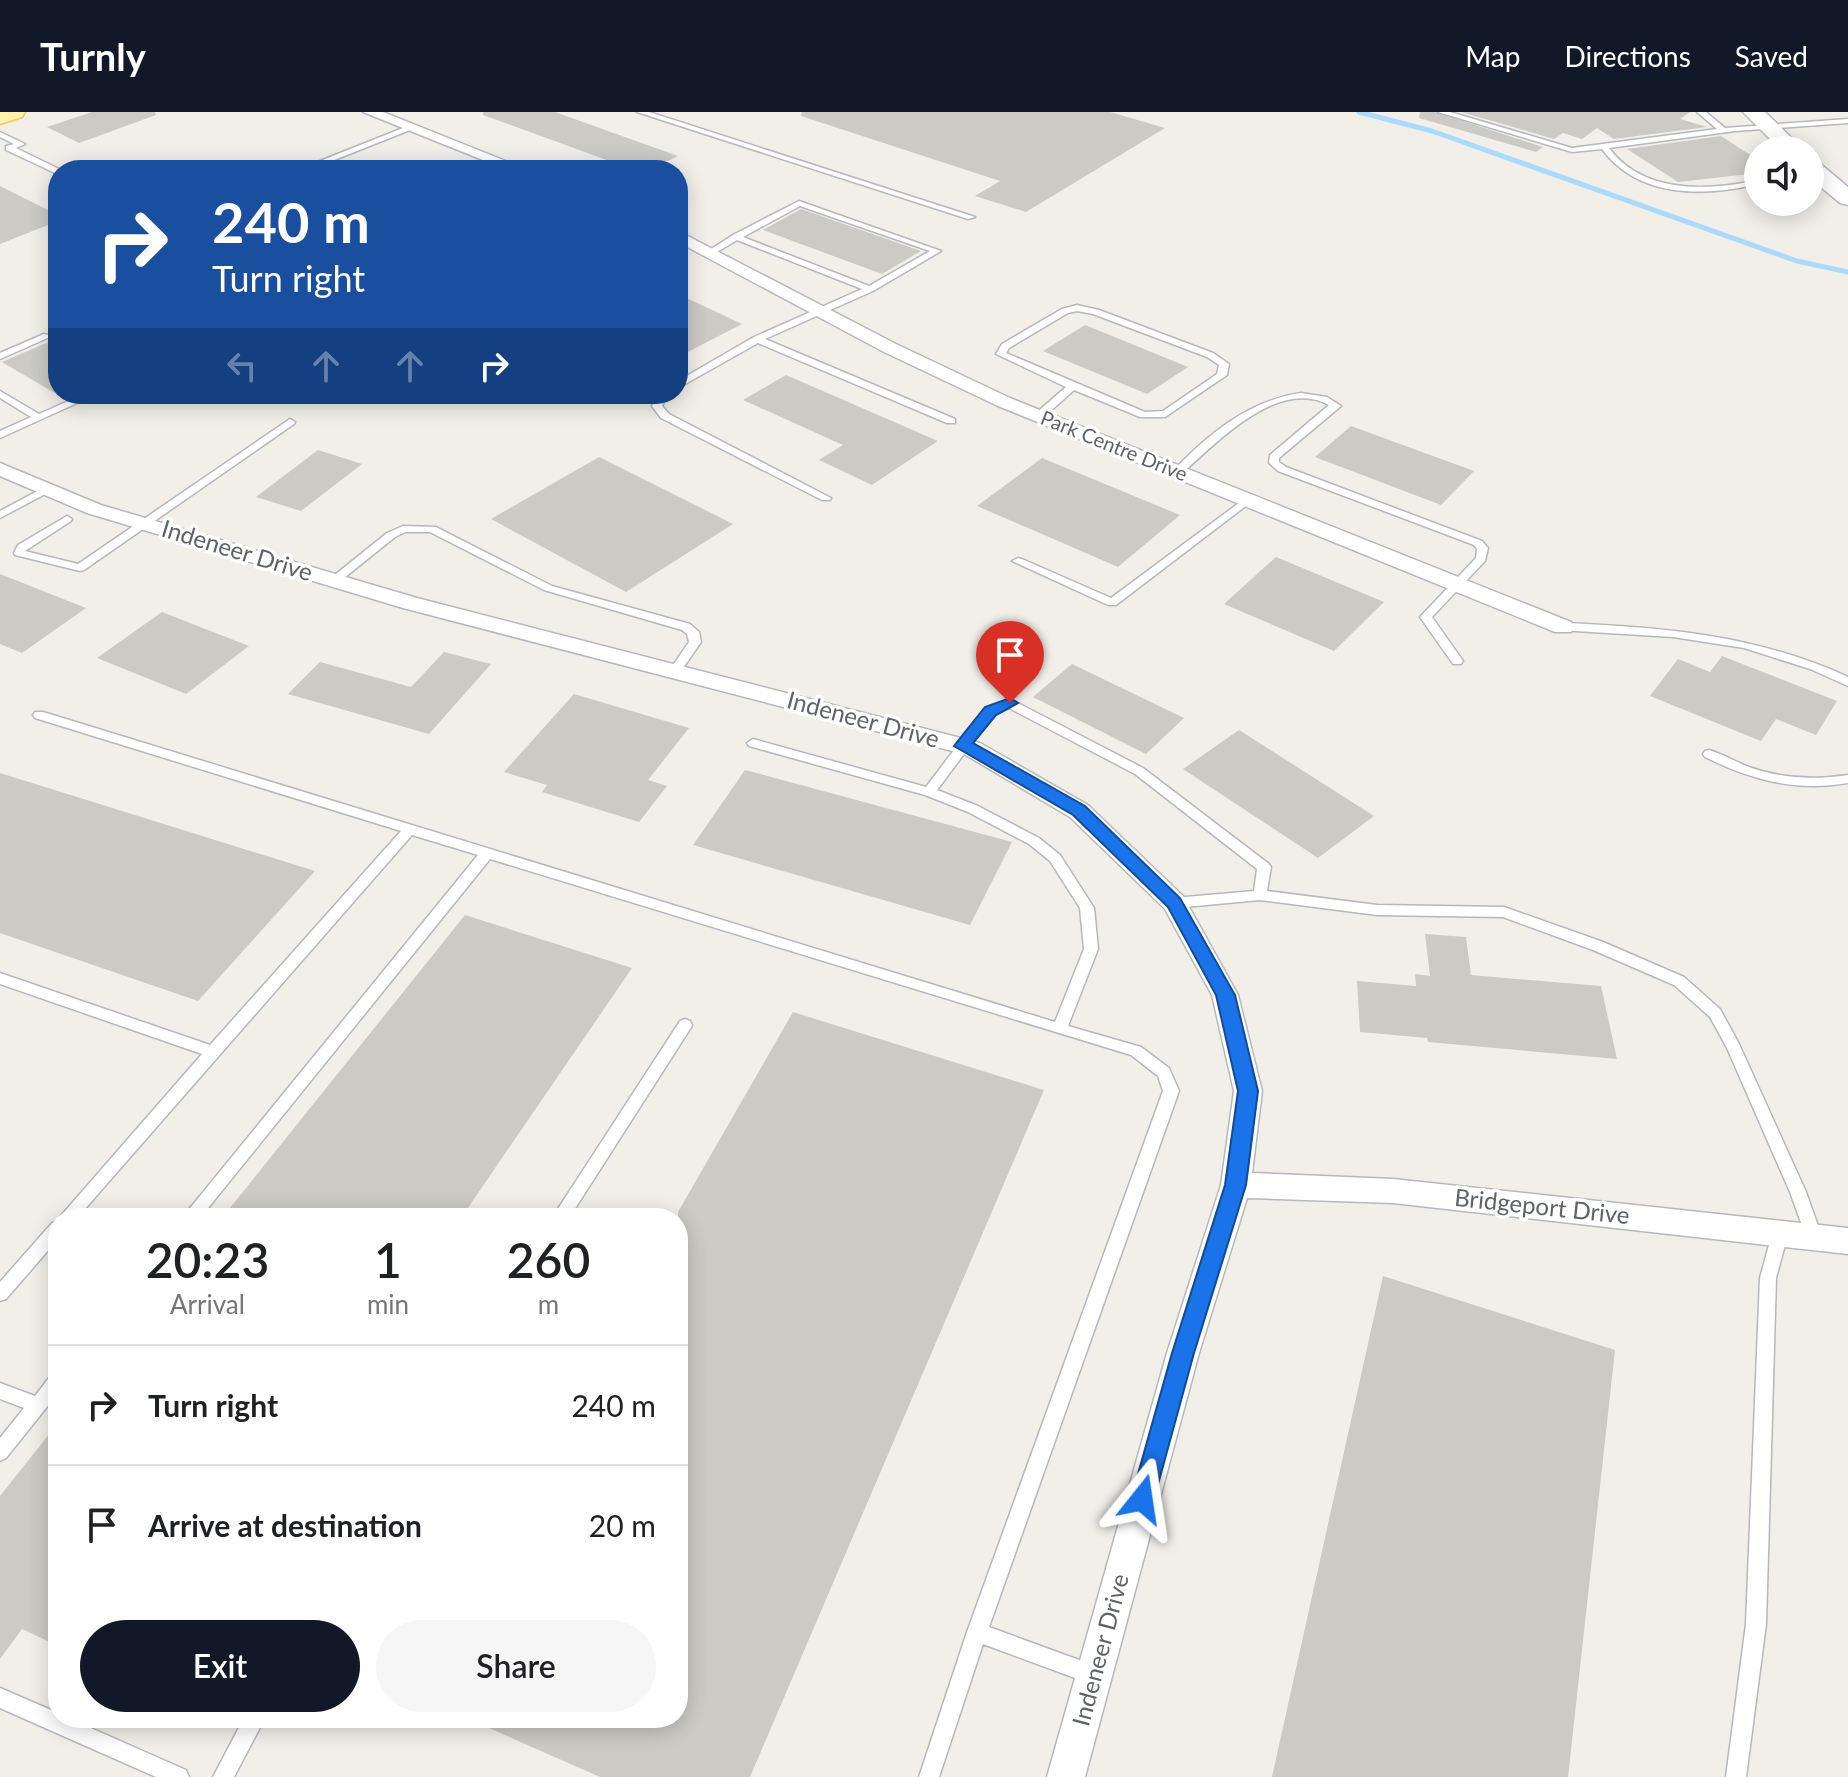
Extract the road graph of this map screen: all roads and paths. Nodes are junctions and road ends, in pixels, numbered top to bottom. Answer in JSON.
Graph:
{"nodes":[{"id":1,"x":14,"y":112,"type":"edge"},
{"id":2,"x":370,"y":112,"type":"edge"},
{"id":3,"x":641,"y":112,"type":"edge"},
{"id":4,"x":1442,"y":112,"type":"edge"},
{"id":5,"x":1701,"y":112,"type":"edge"},
{"id":6,"x":1753,"y":112,"type":"edge"},
{"id":7,"x":0,"y":117,"type":"edge"},
{"id":8,"x":1848,"y":121,"type":"edge"},
{"id":9,"x":1769,"y":127,"type":"junction"},
{"id":10,"x":411,"y":128,"type":"junction"},
{"id":11,"x":1724,"y":131,"type":"junction"},
{"id":12,"x":0,"y":134,"type":"edge"},
{"id":13,"x":1778,"y":136,"type":"edge"},
{"id":14,"x":1604,"y":146,"type":"junction"},
{"id":15,"x":4,"y":150,"type":"edge"},
{"id":16,"x":327,"y":160,"type":"edge"},
{"id":17,"x":495,"y":160,"type":"edge"},
{"id":18,"x":48,"y":167,"type":"edge"},
{"id":19,"x":1824,"y":179,"type":"edge"},
{"id":20,"x":1744,"y":185,"type":"edge"},
{"id":21,"x":1848,"y":198,"type":"edge"},
{"id":22,"x":971,"y":217,"type":"dead end"},
{"id":23,"x":736,"y":237,"type":"junction"},
{"id":24,"x":688,"y":241,"type":"edge"},
{"id":25,"x":709,"y":253,"type":"junction"},
{"id":26,"x":870,"y":289,"type":"junction"},
{"id":27,"x":822,"y":311,"type":"junction"},
{"id":28,"x":47,"y":336,"type":"dead end"},
{"id":29,"x":757,"y":339,"type":"junction"},
{"id":30,"x":0,"y":356,"type":"edge"},
{"id":31,"x":688,"y":379,"type":"edge"},
{"id":32,"x":1073,"y":386,"type":"junction"},
{"id":33,"x":0,"y":394,"type":"edge"},
{"id":34,"x":70,"y":404,"type":"edge"},
{"id":35,"x":658,"y":404,"type":"edge"},
{"id":36,"x":1039,"y":416,"type":"junction"},
{"id":37,"x":39,"y":418,"type":"junction"},
{"id":38,"x":951,"y":421,"type":"dead end"},
{"id":39,"x":290,"y":422,"type":"dead end"},
{"id":40,"x":0,"y":435,"type":"edge"},
{"id":41,"x":0,"y":469,"type":"edge"},
{"id":42,"x":1177,"y":472,"type":"junction"},
{"id":43,"x":45,"y":490,"type":"junction"},
{"id":44,"x":826,"y":498,"type":"dead end"},
{"id":45,"x":1247,"y":500,"type":"junction"},
{"id":46,"x":0,"y":515,"type":"edge"},
{"id":47,"x":67,"y":519,"type":"dead end"},
{"id":48,"x":144,"y":523,"type":"junction"},
{"id":49,"x":1018,"y":561,"type":"dead end"},
{"id":50,"x":335,"y":580,"type":"junction"},
{"id":51,"x":1456,"y":584,"type":"junction"},
{"id":52,"x":1563,"y":627,"type":"joint"},
{"id":53,"x":1457,"y":661,"type":"dead end"},
{"id":54,"x":675,"y":671,"type":"junction"},
{"id":55,"x":1848,"y":682,"type":"edge"},
{"id":56,"x":39,"y":715,"type":"dead end"},
{"id":57,"x":753,"y":743,"type":"dead end"},
{"id":58,"x":962,"y":746,"type":"junction"},
{"id":59,"x":1709,"y":754,"type":"dead end"},
{"id":60,"x":1848,"y":779,"type":"edge"},
{"id":61,"x":929,"y":792,"type":"junction"},
{"id":62,"x":410,"y":829,"type":"junction"},
{"id":63,"x":488,"y":852,"type":"junction"},
{"id":64,"x":1260,"y":895,"type":"junction"},
{"id":65,"x":1174,"y":903,"type":"junction"},
{"id":66,"x":0,"y":978,"type":"edge"},
{"id":67,"x":685,"y":1025,"type":"dead end"},
{"id":68,"x":1059,"y":1029,"type":"junction"},
{"id":69,"x":213,"y":1052,"type":"junction"},
{"id":70,"x":1236,"y":1185,"type":"junction"},
{"id":71,"x":76,"y":1208,"type":"edge"},
{"id":72,"x":198,"y":1208,"type":"edge"},
{"id":73,"x":566,"y":1208,"type":"edge"},
{"id":74,"x":1780,"y":1234,"type":"junction"},
{"id":75,"x":1814,"y":1237,"type":"junction"},
{"id":76,"x":48,"y":1239,"type":"edge"},
{"id":77,"x":1848,"y":1241,"type":"edge"},
{"id":78,"x":0,"y":1294,"type":"edge"},
{"id":79,"x":0,"y":1391,"type":"edge"},
{"id":80,"x":48,"y":1392,"type":"edge"},
{"id":81,"x":38,"y":1405,"type":"junction"},
{"id":82,"x":0,"y":1452,"type":"edge"},
{"id":83,"x":977,"y":1632,"type":"junction"},
{"id":84,"x":1094,"y":1675,"type":"junction"},
{"id":85,"x":0,"y":1698,"type":"edge"},
{"id":86,"x":48,"y":1719,"type":"edge"},
{"id":87,"x":68,"y":1728,"type":"edge"},
{"id":88,"x":250,"y":1728,"type":"edge"},
{"id":89,"x":179,"y":1777,"type":"edge"},
{"id":90,"x":223,"y":1777,"type":"edge"},
{"id":91,"x":929,"y":1777,"type":"edge"},
{"id":92,"x":1066,"y":1777,"type":"edge"},
{"id":93,"x":1736,"y":1777,"type":"edge"}],
"edges":[{"from":1,"to":7,"type":"main road"},
{"from":2,"to":10,"type":"street"},
{"from":3,"to":22,"type":"lane"},
{"from":4,"to":14,"type":"lane"},
{"from":5,"to":11,"type":"lane"},
{"from":6,"to":9,"type":"street"},
{"from":8,"to":9,"type":"lane"},
{"from":9,"to":11,"type":"lane"},
{"from":9,"to":13,"type":"street"},
{"from":10,"to":16,"type":"lane"},
{"from":10,"to":17,"type":"street"},
{"from":11,"to":14,"type":"lane"},
{"from":12,"to":15,"type":"lane"},
{"from":14,"to":20,"type":"lane"},
{"from":15,"to":18,"type":"lane"},
{"from":19,"to":21,"type":"street"},
{"from":23,"to":25,"type":"lane"},
{"from":23,"to":26,"type":"lane"},
{"from":23,"to":26,"type":"lane"},
{"from":24,"to":25,"type":"street","name":"Park Centre Drive"},
{"from":25,"to":27,"type":"street","name":"Park Centre Drive"},
{"from":26,"to":27,"type":"lane"},
{"from":27,"to":29,"type":"lane"},
{"from":27,"to":36,"type":"street","name":"Park Centre Drive"},
{"from":28,"to":30,"type":"lane"},
{"from":29,"to":31,"type":"lane"},
{"from":29,"to":38,"type":"lane"},
{"from":32,"to":32,"type":"lane"},
{"from":32,"to":36,"type":"lane"},
{"from":33,"to":37,"type":"lane"},
{"from":34,"to":37,"type":"lane"},
{"from":35,"to":44,"type":"lane"},
{"from":36,"to":42,"type":"street","name":"Park Centre Drive"},
{"from":37,"to":40,"type":"lane"},
{"from":39,"to":48,"type":"lane"},
{"from":41,"to":43,"type":"street","name":"Indeneer Drive"},
{"from":42,"to":45,"type":"street","name":"Park Centre Drive"},
{"from":42,"to":51,"type":"lane"},
{"from":43,"to":46,"type":"lane"},
{"from":43,"to":48,"type":"street","name":"Indeneer Drive"},
{"from":45,"to":49,"type":"lane"},
{"from":45,"to":51,"type":"street","name":"Park Centre Drive"},
{"from":47,"to":48,"type":"lane"},
{"from":48,"to":50,"type":"street","name":"Indeneer Drive"},
{"from":50,"to":54,"type":"street","name":"Indeneer Drive"},
{"from":50,"to":54,"type":"lane"},
{"from":51,"to":52,"type":"street","name":"Park Centre Drive"},
{"from":51,"to":53,"type":"lane"},
{"from":52,"to":55,"type":"lane"},
{"from":54,"to":58,"type":"street","name":"Indeneer Drive"},
{"from":56,"to":62,"type":"lane"},
{"from":57,"to":61,"type":"lane"},
{"from":58,"to":61,"type":"lane"},
{"from":58,"to":64,"type":"lane"},
{"from":58,"to":65,"type":"street","name":"Indeneer Drive"},
{"from":59,"to":60,"type":"lane"},
{"from":61,"to":68,"type":"lane"},
{"from":62,"to":63,"type":"lane"},
{"from":62,"to":69,"type":"lane"},
{"from":63,"to":68,"type":"lane"},
{"from":63,"to":72,"type":"lane"},
{"from":64,"to":65,"type":"lane"},
{"from":64,"to":75,"type":"lane"},
{"from":65,"to":70,"type":"street","name":"Indeneer Drive"},
{"from":66,"to":69,"type":"lane"},
{"from":67,"to":73,"type":"lane"},
{"from":68,"to":83,"type":"lane"},
{"from":69,"to":71,"type":"lane"},
{"from":70,"to":74,"type":"street","name":"Bridgeport Drive"},
{"from":70,"to":84,"type":"street","name":"Indeneer Drive"},
{"from":74,"to":75,"type":"street","name":"Bridgeport Drive"},
{"from":74,"to":93,"type":"lane"},
{"from":75,"to":77,"type":"street","name":"Bridgeport Drive"},
{"from":76,"to":78,"type":"lane"},
{"from":79,"to":81,"type":"lane"},
{"from":80,"to":81,"type":"lane"},
{"from":81,"to":82,"type":"lane"},
{"from":83,"to":84,"type":"lane"},
{"from":83,"to":91,"type":"lane"},
{"from":84,"to":92,"type":"street","name":"Indeneer Drive"},
{"from":85,"to":86,"type":"lane"},
{"from":87,"to":89,"type":"lane"},
{"from":88,"to":90,"type":"lane"}]}
